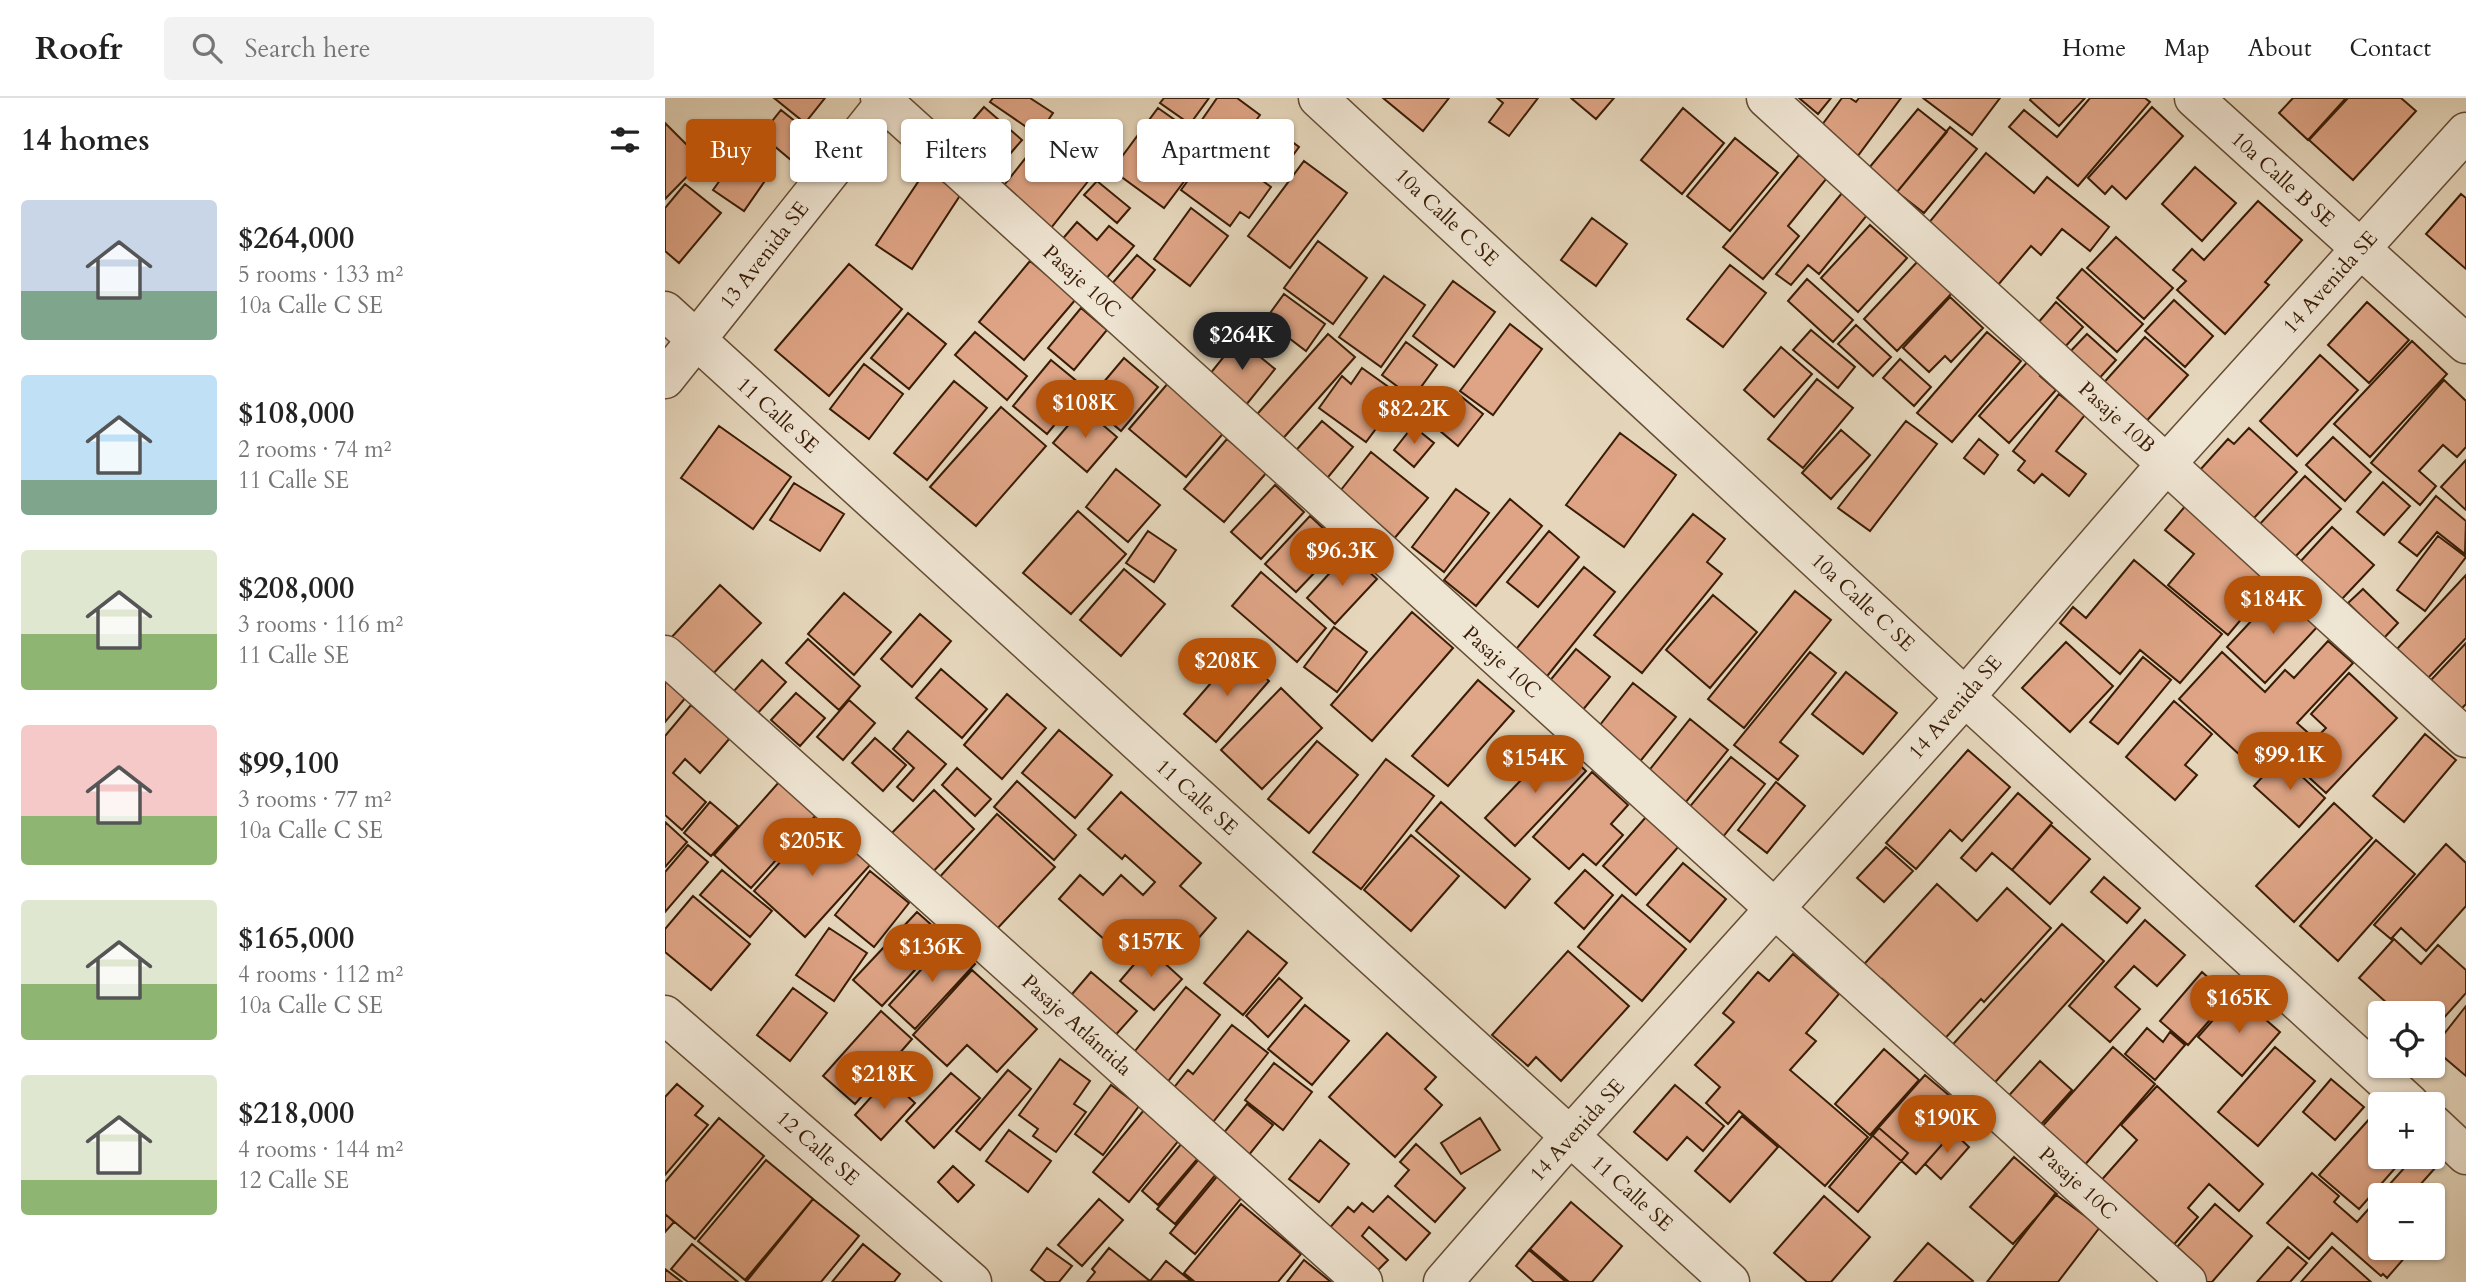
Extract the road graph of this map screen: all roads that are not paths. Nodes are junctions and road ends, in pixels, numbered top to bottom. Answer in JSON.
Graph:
{"nodes":[{"id":1,"x":1318,"y":98,"type":"edge"},
{"id":2,"x":1766,"y":98,"type":"edge"},
{"id":3,"x":2194,"y":98,"type":"edge"},
{"id":4,"x":884,"y":100,"type":"edge"},
{"id":5,"x":2466,"y":132,"type":"edge"},
{"id":6,"x":2360,"y":248,"type":"junction"},
{"id":7,"x":665,"y":312,"type":"edge"},
{"id":8,"x":696,"y":340,"type":"junction"},
{"id":9,"x":2466,"y":344,"type":"edge"},
{"id":10,"x":665,"y":379,"type":"edge"},
{"id":11,"x":2167,"y":463,"type":"junction"},
{"id":12,"x":665,"y":655,"type":"edge"},
{"id":13,"x":1965,"y":697,"type":"junction"},
{"id":14,"x":2466,"y":738,"type":"edge"},
{"id":15,"x":1776,"y":910,"type":"junction"},
{"id":16,"x":665,"y":1015,"type":"edge"},
{"id":17,"x":2397,"y":1092,"type":"edge"},
{"id":18,"x":2445,"y":1135,"type":"edge"},
{"id":19,"x":1570,"y":1136,"type":"junction"},
{"id":20,"x":2466,"y":1155,"type":"edge"},
{"id":21,"x":972,"y":1282,"type":"edge"},
{"id":22,"x":1363,"y":1282,"type":"edge"},
{"id":23,"x":1443,"y":1282,"type":"edge"},
{"id":24,"x":1730,"y":1282,"type":"edge"},
{"id":25,"x":2187,"y":1282,"type":"edge"}],
"edges":[{"from":1,"to":13,"type":"street","name":"10a Calle C SE"},
{"from":2,"to":11,"type":"street","name":"Pasaje 10B"},
{"from":3,"to":6,"type":"street","name":"10a Calle B SE"},
{"from":4,"to":8,"type":"street","name":"13 Avenida SE"},
{"from":4,"to":15,"type":"street","name":"Pasaje 10C"},
{"from":5,"to":6,"type":"street","name":"14 Avenida SE"},
{"from":6,"to":9,"type":"street","name":"10a Calle B SE"},
{"from":6,"to":11,"type":"street","name":"14 Avenida SE"},
{"from":7,"to":8,"type":"street","name":"11 Calle SE"},
{"from":8,"to":10,"type":"street","name":"13 Avenida SE"},
{"from":8,"to":19,"type":"street","name":"11 Calle SE"},
{"from":11,"to":13,"type":"street","name":"14 Avenida SE"},
{"from":11,"to":14,"type":"street","name":"Pasaje 10B"},
{"from":12,"to":22,"type":"street","name":"Pasaje Atlántida"},
{"from":13,"to":15,"type":"street","name":"14 Avenida SE"},
{"from":13,"to":17,"type":"street","name":"10a Calle C SE"},
{"from":15,"to":19,"type":"street","name":"14 Avenida SE"},
{"from":15,"to":25,"type":"street","name":"Pasaje 10C"},
{"from":16,"to":21,"type":"street","name":"12 Calle SE"},
{"from":18,"to":20,"type":"street"},
{"from":19,"to":23,"type":"street","name":"14 Avenida SE"},
{"from":19,"to":24,"type":"street","name":"11 Calle SE"}]}
